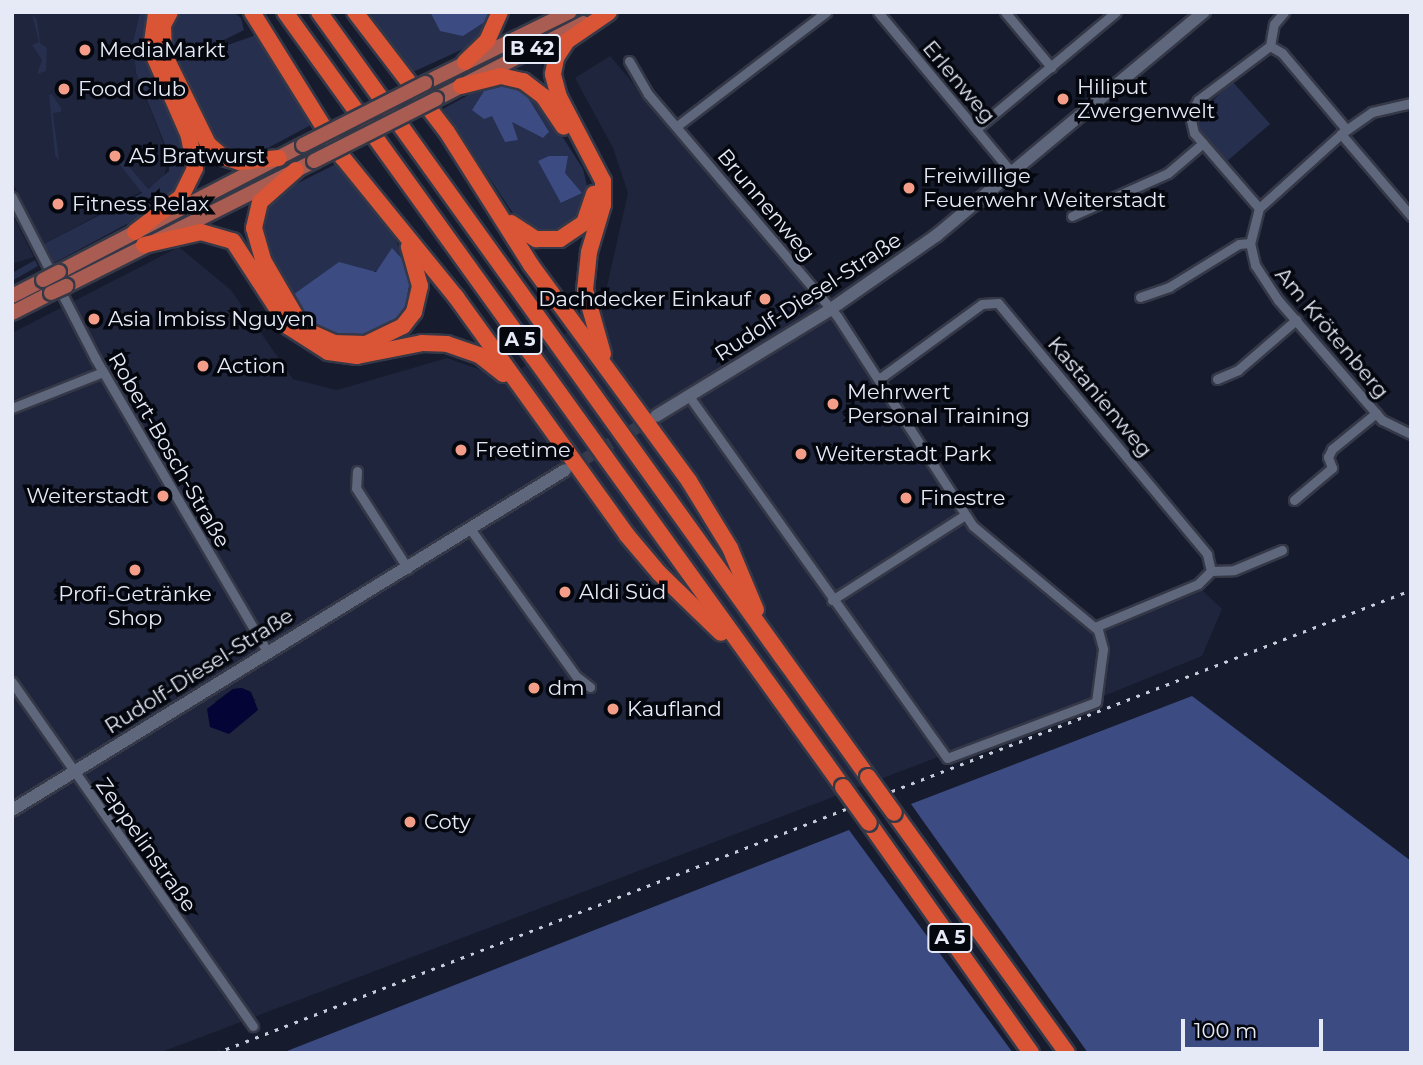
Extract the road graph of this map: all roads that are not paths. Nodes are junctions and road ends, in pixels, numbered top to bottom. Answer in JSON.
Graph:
{"nodes":[{"id":1,"x":156,"y":12,"type":"edge"},
{"id":2,"x":170,"y":12,"type":"edge"},
{"id":3,"x":246,"y":12,"type":"edge"},
{"id":4,"x":252,"y":12,"type":"edge"},
{"id":5,"x":285,"y":12,"type":"edge"},
{"id":6,"x":319,"y":12,"type":"edge"},
{"id":7,"x":355,"y":12,"type":"edge"},
{"id":8,"x":500,"y":12,"type":"edge"},
{"id":9,"x":569,"y":12,"type":"edge"},
{"id":10,"x":604,"y":12,"type":"edge"},
{"id":11,"x":609,"y":12,"type":"edge"},
{"id":12,"x":827,"y":12,"type":"edge"},
{"id":13,"x":878,"y":12,"type":"edge"},
{"id":14,"x":1005,"y":12,"type":"edge"},
{"id":15,"x":1116,"y":12,"type":"edge"},
{"id":16,"x":1204,"y":12,"type":"edge"},
{"id":17,"x":1284,"y":12,"type":"edge"},
{"id":18,"x":1270,"y":46,"type":"junction"},
{"id":19,"x":274,"y":51,"type":"junction"},
{"id":20,"x":629,"y":61,"type":"dead end"},
{"id":21,"x":465,"y":62,"type":"junction"},
{"id":22,"x":1051,"y":67,"type":"junction"},
{"id":23,"x":461,"y":86,"type":"junction"},
{"id":24,"x":1411,"y":103,"type":"edge"},
{"id":25,"x":677,"y":126,"type":"junction"},
{"id":26,"x":976,"y":129,"type":"junction"},
{"id":27,"x":1344,"y":131,"type":"junction"},
{"id":28,"x":1203,"y":143,"type":"junction"},
{"id":29,"x":279,"y":158,"type":"junction"},
{"id":30,"x":296,"y":170,"type":"junction"},
{"id":31,"x":1014,"y":175,"type":"junction"},
{"id":32,"x":481,"y":184,"type":"junction"},
{"id":33,"x":12,"y":197,"type":"edge"},
{"id":34,"x":1259,"y":208,"type":"junction"},
{"id":35,"x":1072,"y":216,"type":"dead end"},
{"id":36,"x":1411,"y":216,"type":"edge"},
{"id":37,"x":392,"y":218,"type":"junction"},
{"id":38,"x":140,"y":239,"type":"junction"},
{"id":39,"x":1250,"y":243,"type":"junction"},
{"id":40,"x":52,"y":268,"type":"junction"},
{"id":41,"x":12,"y":296,"type":"edge"},
{"id":42,"x":1140,"y":297,"type":"dead end"},
{"id":43,"x":831,"y":309,"type":"junction"},
{"id":44,"x":12,"y":313,"type":"edge"},
{"id":45,"x":1296,"y":320,"type":"junction"},
{"id":46,"x":103,"y":372,"type":"junction"},
{"id":47,"x":878,"y":379,"type":"junction"},
{"id":48,"x":1217,"y":379,"type":"dead end"},
{"id":49,"x":689,"y":396,"type":"junction"},
{"id":50,"x":628,"y":399,"type":"junction"},
{"id":51,"x":12,"y":408,"type":"edge"},
{"id":52,"x":1376,"y":413,"type":"junction"},
{"id":53,"x":656,"y":416,"type":"tunnel mouth"},
{"id":54,"x":541,"y":418,"type":"junction"},
{"id":55,"x":1411,"y":434,"type":"edge"},
{"id":56,"x":357,"y":471,"type":"dead end"},
{"id":57,"x":565,"y":471,"type":"tunnel mouth"},
{"id":58,"x":1293,"y":500,"type":"dead end"},
{"id":59,"x":965,"y":515,"type":"junction"},
{"id":60,"x":471,"y":530,"type":"junction"},
{"id":61,"x":1282,"y":550,"type":"dead end"},
{"id":62,"x":408,"y":569,"type":"junction"},
{"id":63,"x":1211,"y":571,"type":"junction"},
{"id":64,"x":832,"y":600,"type":"junction"},
{"id":65,"x":1095,"y":627,"type":"junction"},
{"id":66,"x":768,"y":638,"type":"junction"},
{"id":67,"x":266,"y":650,"type":"junction"},
{"id":68,"x":755,"y":667,"type":"junction"},
{"id":69,"x":12,"y":682,"type":"edge"},
{"id":70,"x":590,"y":687,"type":"dead end"},
{"id":71,"x":74,"y":771,"type":"junction"},
{"id":72,"x":12,"y":810,"type":"edge"},
{"id":73,"x":253,"y":1026,"type":"dead end"},
{"id":74,"x":1031,"y":1053,"type":"edge"},
{"id":75,"x":1067,"y":1053,"type":"edge"}],
"edges":[{"from":1,"to":38,"type":"highway"},
{"from":2,"to":29,"type":"highway"},
{"from":3,"to":19,"type":"highway"},
{"from":4,"to":19,"type":"highway"},
{"from":5,"to":68,"type":"highway","number":"A 5"},
{"from":6,"to":66,"type":"highway","number":"A 5"},
{"from":7,"to":32,"type":"highway"},
{"from":8,"to":21,"type":"highway"},
{"from":9,"to":21,"type":"main road","number":"B 42"},
{"from":10,"to":23,"type":"main road","number":"B 42"},
{"from":11,"to":50,"type":"highway"},
{"from":12,"to":25,"type":"street"},
{"from":13,"to":26,"type":"street","name":"Erlenweg"},
{"from":14,"to":22,"type":"street"},
{"from":15,"to":22,"type":"street"},
{"from":16,"to":31,"type":"street","name":"Rudolf-Diesel-Straße"},
{"from":17,"to":18,"type":"street"},
{"from":18,"to":27,"type":"street"},
{"from":18,"to":28,"type":"street"},
{"from":19,"to":37,"type":"highway"},
{"from":20,"to":25,"type":"street","name":"Brunnenweg"},
{"from":21,"to":29,"type":"main road","number":"B 42","bridge":true},
{"from":22,"to":26,"type":"street"},
{"from":23,"to":30,"type":"main road","number":"B 42","bridge":true},
{"from":23,"to":32,"type":"highway"},
{"from":24,"to":27,"type":"street"},
{"from":25,"to":43,"type":"street","name":"Brunnenweg"},
{"from":26,"to":31,"type":"street","name":"Erlenweg"},
{"from":27,"to":34,"type":"street"},
{"from":27,"to":36,"type":"street"},
{"from":28,"to":34,"type":"street"},
{"from":28,"to":35,"type":"street"},
{"from":29,"to":38,"type":"main road","number":"B 42"},
{"from":30,"to":37,"type":"highway"},
{"from":30,"to":38,"type":"main road","number":"B 42"},
{"from":31,"to":43,"type":"street","name":"Rudolf-Diesel-Straße"},
{"from":32,"to":50,"type":"highway"},
{"from":33,"to":40,"type":"street","name":"Robert-Bosch-Straße"},
{"from":34,"to":39,"type":"street"},
{"from":37,"to":54,"type":"highway","number":"A 5"},
{"from":38,"to":40,"type":"main road","number":"B 42"},
{"from":38,"to":44,"type":"main road","number":"B 42","bridge":true},
{"from":38,"to":54,"type":"highway","number":"A 5"},
{"from":39,"to":42,"type":"street"},
{"from":39,"to":45,"type":"street","name":"Am Krötenberg"},
{"from":40,"to":41,"type":"main road","number":"B 42","bridge":true},
{"from":40,"to":46,"type":"street","name":"Robert-Bosch-Straße"},
{"from":43,"to":47,"type":"street","name":"Brunnenweg"},
{"from":43,"to":49,"type":"street","name":"Rudolf-Diesel-Straße"},
{"from":45,"to":48,"type":"street"},
{"from":45,"to":52,"type":"street","name":"Am Krötenberg"},
{"from":46,"to":51,"type":"street"},
{"from":46,"to":67,"type":"street","name":"Robert-Bosch-Straße"},
{"from":47,"to":59,"type":"street","name":"Brunnenweg"},
{"from":47,"to":63,"type":"street","name":"Kastanienweg"},
{"from":49,"to":53,"type":"street","name":"Rudolf-Diesel-Straße"},
{"from":49,"to":64,"type":"street"},
{"from":50,"to":66,"type":"highway"},
{"from":52,"to":55,"type":"street","name":"Am Krötenberg"},
{"from":52,"to":58,"type":"street"},
{"from":54,"to":68,"type":"highway","number":"A 5"},
{"from":56,"to":62,"type":"street"},
{"from":57,"to":60,"type":"street","name":"Rudolf-Diesel-Straße"},
{"from":59,"to":64,"type":"street"},
{"from":59,"to":65,"type":"street","name":"Brunnenweg"},
{"from":60,"to":62,"type":"street","name":"Rudolf-Diesel-Straße"},
{"from":60,"to":70,"type":"street"},
{"from":61,"to":63,"type":"street"},
{"from":62,"to":67,"type":"street","name":"Rudolf-Diesel-Straße"},
{"from":63,"to":65,"type":"street"},
{"from":64,"to":65,"type":"street"},
{"from":66,"to":75,"type":"highway","number":"A 5","bridge":true},
{"from":67,"to":71,"type":"street","name":"Rudolf-Diesel-Straße"},
{"from":68,"to":74,"type":"highway","number":"A 5","bridge":true},
{"from":69,"to":71,"type":"street","name":"Zeppelinstraße"},
{"from":71,"to":72,"type":"street","name":"Rudolf-Diesel-Straße"},
{"from":71,"to":73,"type":"street","name":"Zeppelinstraße"}]}
